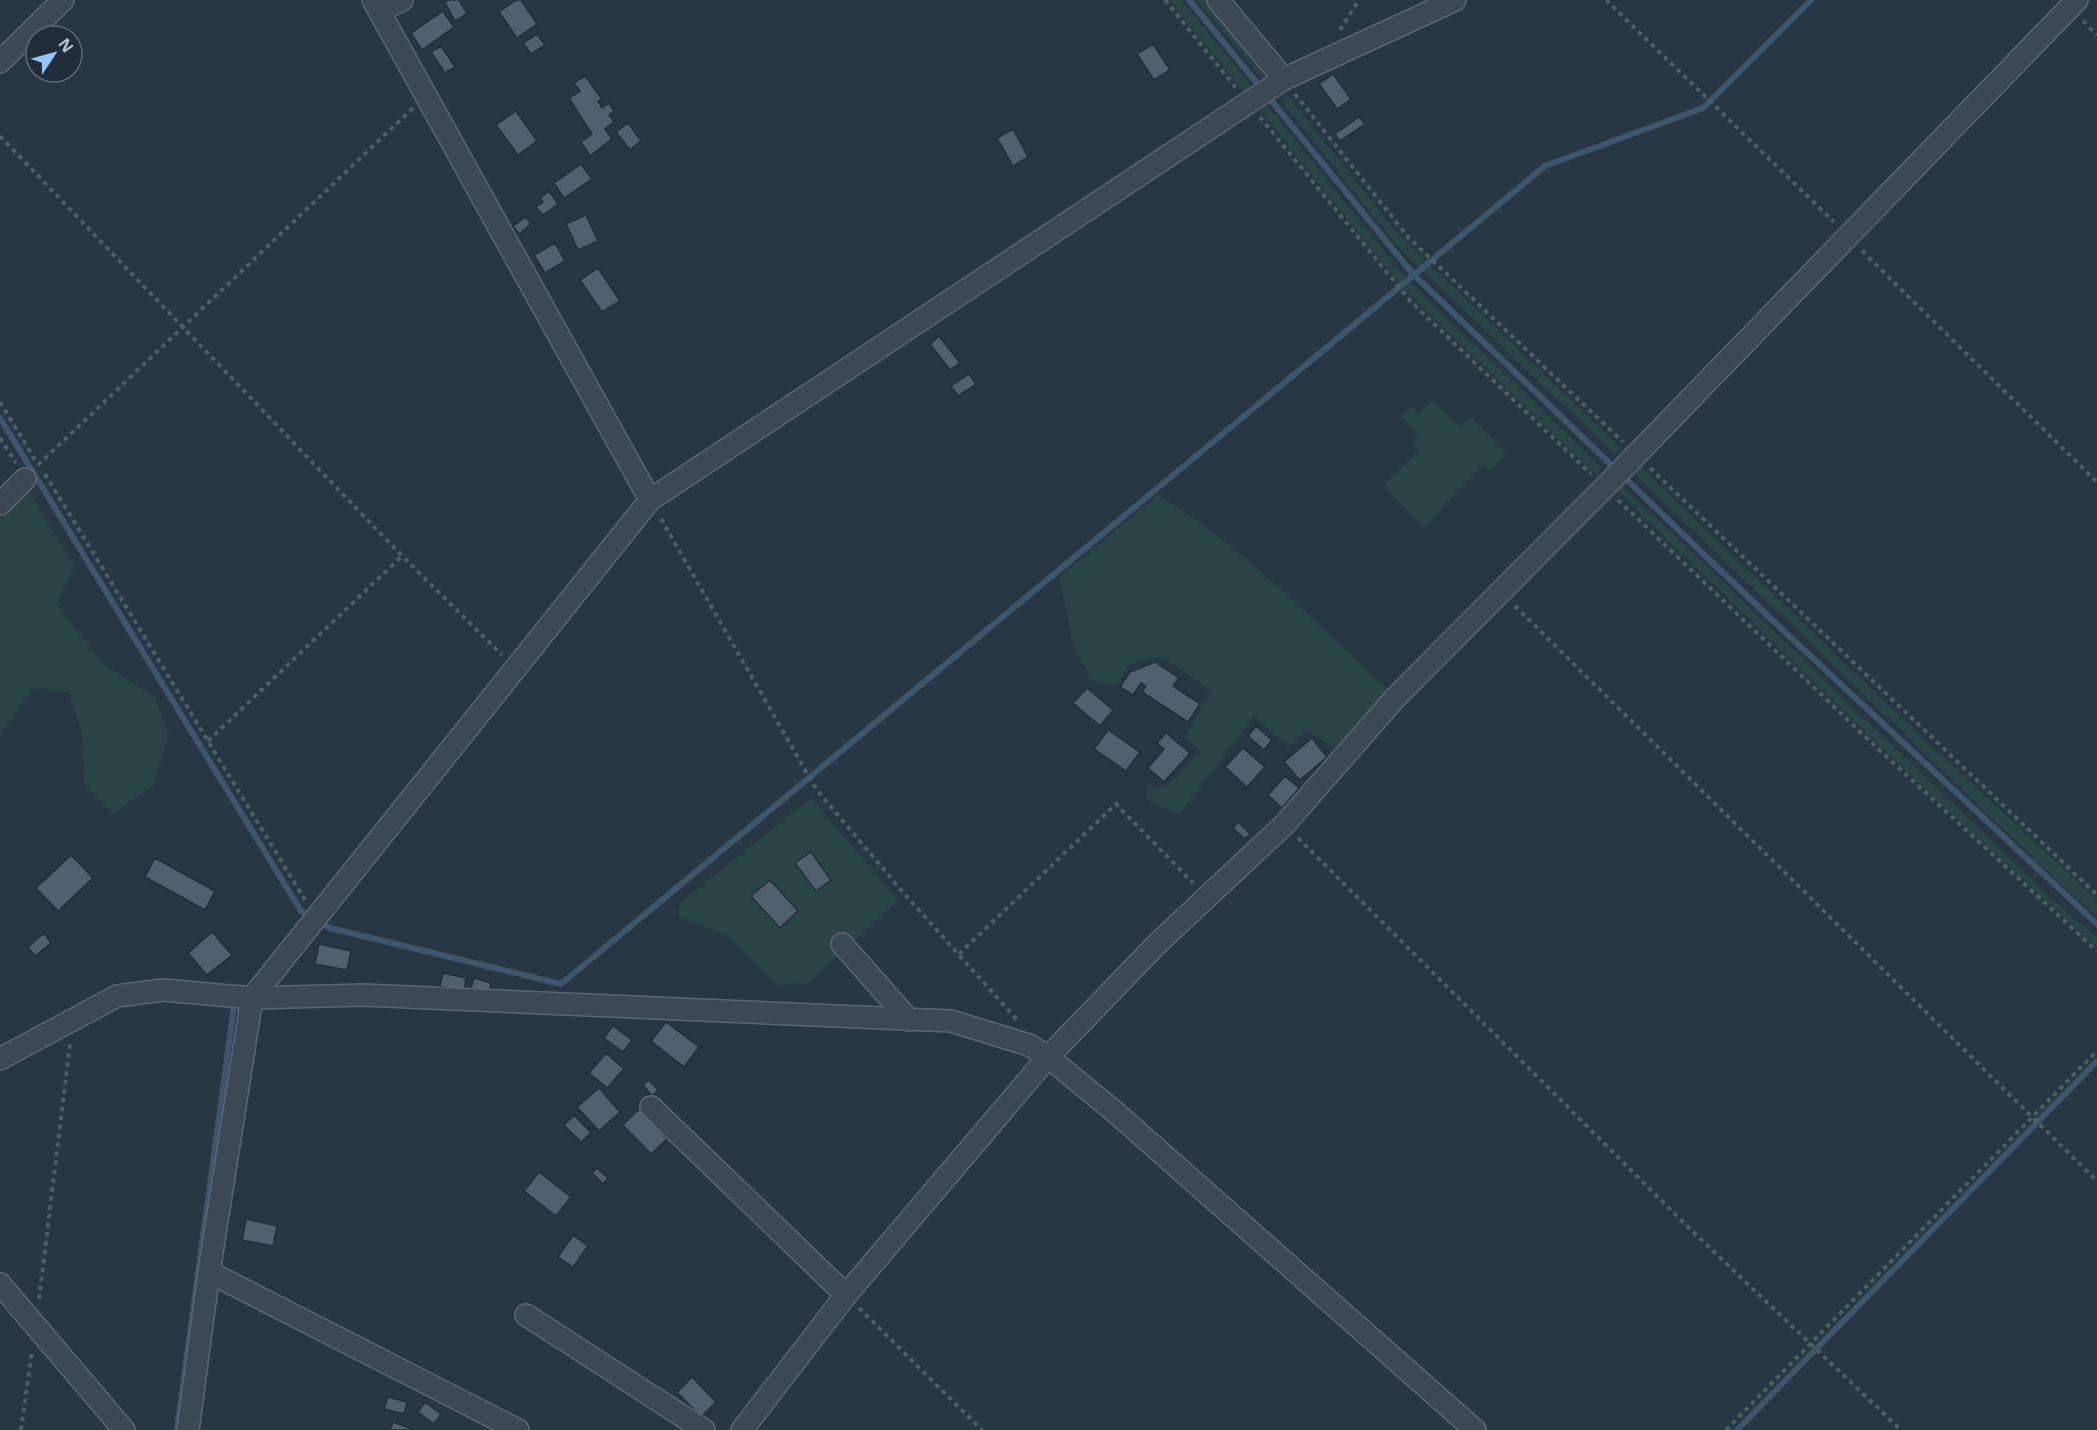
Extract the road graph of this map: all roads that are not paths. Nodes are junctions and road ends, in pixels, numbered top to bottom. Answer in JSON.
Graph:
{"nodes":[{"id":1,"x":63,"y":0,"type":"edge"},
{"id":2,"x":402,"y":0,"type":"edge"},
{"id":3,"x":1218,"y":0,"type":"edge"},
{"id":4,"x":1455,"y":0,"type":"edge"},
{"id":5,"x":2077,"y":0,"type":"edge"},
{"id":6,"x":376,"y":6,"type":"edge"},
{"id":7,"x":0,"y":62,"type":"edge"},
{"id":8,"x":1284,"y":79,"type":"junction"},
{"id":9,"x":32,"y":472,"type":"road end"},
{"id":10,"x":650,"y":500,"type":"junction"},
{"id":11,"x":0,"y":504,"type":"edge"},
{"id":12,"x":842,"y":944,"type":"dead end"},
{"id":13,"x":252,"y":998,"type":"junction"},
{"id":14,"x":909,"y":1020,"type":"junction"},
{"id":15,"x":1048,"y":1057,"type":"junction"},
{"id":16,"x":0,"y":1059,"type":"edge"},
{"id":17,"x":651,"y":1107,"type":"dead end"},
{"id":18,"x":209,"y":1272,"type":"junction"},
{"id":19,"x":0,"y":1284,"type":"edge"},
{"id":20,"x":846,"y":1295,"type":"junction"},
{"id":21,"x":526,"y":1315,"type":"dead end"},
{"id":22,"x":124,"y":1430,"type":"edge"},
{"id":23,"x":188,"y":1430,"type":"edge"},
{"id":24,"x":518,"y":1430,"type":"edge"},
{"id":25,"x":704,"y":1430,"type":"edge"},
{"id":26,"x":742,"y":1430,"type":"edge"},
{"id":27,"x":1475,"y":1430,"type":"edge"}],
"edges":[{"from":1,"to":7,"type":"street"},
{"from":2,"to":6,"type":"street"},
{"from":3,"to":8,"type":"street"},
{"from":4,"to":8,"type":"street"},
{"from":5,"to":15,"type":"street"},
{"from":6,"to":10,"type":"street"},
{"from":8,"to":10,"type":"street"},
{"from":9,"to":11,"type":"street"},
{"from":10,"to":13,"type":"street"},
{"from":12,"to":14,"type":"street"},
{"from":13,"to":14,"type":"street"},
{"from":13,"to":16,"type":"street"},
{"from":13,"to":18,"type":"street"},
{"from":14,"to":15,"type":"street"},
{"from":15,"to":20,"type":"street"},
{"from":15,"to":27,"type":"street"},
{"from":17,"to":20,"type":"street"},
{"from":18,"to":23,"type":"street"},
{"from":18,"to":24,"type":"street"},
{"from":19,"to":22,"type":"street"},
{"from":20,"to":26,"type":"street"},
{"from":21,"to":25,"type":"street"}]}
